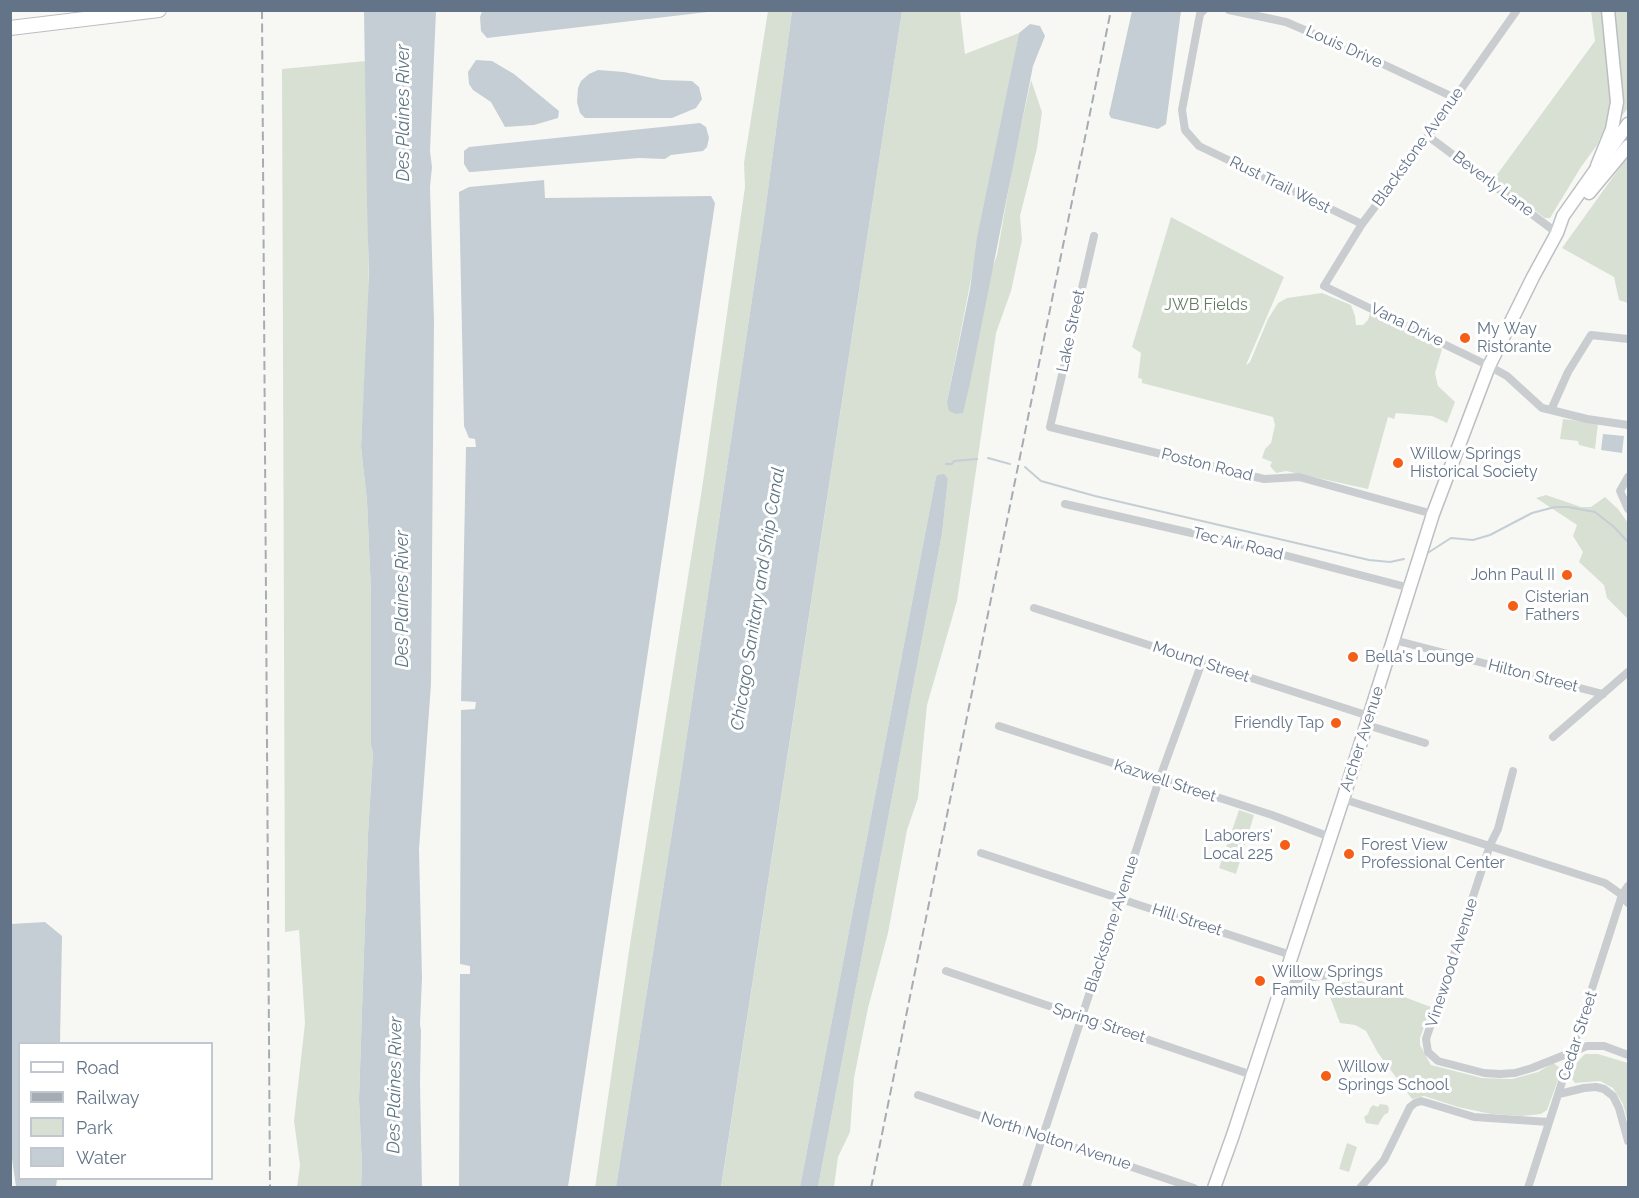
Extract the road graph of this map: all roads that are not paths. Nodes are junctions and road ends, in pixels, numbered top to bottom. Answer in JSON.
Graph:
{"nodes":[{"id":1,"x":159,"y":10,"type":"edge"},
{"id":2,"x":1204,"y":10,"type":"edge"},
{"id":3,"x":1229,"y":10,"type":"edge"},
{"id":4,"x":1517,"y":10,"type":"edge"},
{"id":5,"x":1608,"y":10,"type":"edge"},
{"id":6,"x":10,"y":28,"type":"edge"},
{"id":7,"x":1455,"y":98,"type":"junction"},
{"id":8,"x":1629,"y":124,"type":"edge"},
{"id":9,"x":1428,"y":136,"type":"junction"},
{"id":10,"x":1629,"y":141,"type":"edge"},
{"id":11,"x":1629,"y":146,"type":"edge"},
{"id":12,"x":1597,"y":166,"type":"junction"},
{"id":13,"x":1589,"y":193,"type":"junction"},
{"id":14,"x":1362,"y":224,"type":"junction"},
{"id":15,"x":1557,"y":233,"type":"junction"},
{"id":16,"x":1094,"y":236,"type":"dead end"},
{"id":17,"x":1324,"y":286,"type":"joint"},
{"id":18,"x":1629,"y":339,"type":"edge"},
{"id":19,"x":1489,"y":366,"type":"junction"},
{"id":20,"x":1551,"y":410,"type":"junction"},
{"id":21,"x":1629,"y":425,"type":"edge"},
{"id":22,"x":1050,"y":427,"type":"joint"},
{"id":23,"x":1629,"y":477,"type":"edge"},
{"id":24,"x":1065,"y":504,"type":"dead end"},
{"id":25,"x":1629,"y":509,"type":"edge"},
{"id":26,"x":1433,"y":514,"type":"junction"},
{"id":27,"x":1410,"y":588,"type":"junction"},
{"id":28,"x":1034,"y":608,"type":"dead end"},
{"id":29,"x":1394,"y":640,"type":"junction"},
{"id":30,"x":1202,"y":662,"type":"junction"},
{"id":31,"x":1629,"y":672,"type":"edge"},
{"id":32,"x":1603,"y":694,"type":"junction"},
{"id":33,"x":1368,"y":721,"type":"junction"},
{"id":34,"x":999,"y":726,"type":"dead end"},
{"id":35,"x":1553,"y":736,"type":"dead end"},
{"id":36,"x":1425,"y":743,"type":"dead end"},
{"id":37,"x":1513,"y":771,"type":"dead end"},
{"id":38,"x":1159,"y":780,"type":"junction"},
{"id":39,"x":1343,"y":799,"type":"junction"},
{"id":40,"x":1330,"y":837,"type":"junction"},
{"id":41,"x":1490,"y":845,"type":"junction"},
{"id":42,"x":981,"y":853,"type":"dead end"},
{"id":43,"x":1629,"y":886,"type":"edge"},
{"id":44,"x":1622,"y":895,"type":"junction"},
{"id":45,"x":1120,"y":899,"type":"junction"},
{"id":46,"x":1629,"y":903,"type":"edge"},
{"id":47,"x":1290,"y":955,"type":"junction"},
{"id":48,"x":946,"y":972,"type":"dead end"},
{"id":49,"x":1336,"y":975,"type":"dead end"},
{"id":50,"x":1282,"y":981,"type":"junction"},
{"id":51,"x":1081,"y":1016,"type":"junction"},
{"id":52,"x":1573,"y":1051,"type":"junction"},
{"id":53,"x":1629,"y":1055,"type":"edge"},
{"id":54,"x":1252,"y":1075,"type":"junction"},
{"id":55,"x":1559,"y":1094,"type":"junction"},
{"id":56,"x":918,"y":1095,"type":"dead end"},
{"id":57,"x":1549,"y":1122,"type":"junction"},
{"id":58,"x":1042,"y":1137,"type":"junction"},
{"id":59,"x":1629,"y":1141,"type":"edge"},
{"id":60,"x":1026,"y":1188,"type":"edge"},
{"id":61,"x":1194,"y":1188,"type":"edge"},
{"id":62,"x":1214,"y":1188,"type":"edge"},
{"id":63,"x":1360,"y":1188,"type":"edge"},
{"id":64,"x":1528,"y":1188,"type":"edge"}],
"edges":[{"from":1,"to":6,"type":"highway"},
{"from":2,"to":14,"type":"street","name":"Rust Trail West"},
{"from":3,"to":7,"type":"street","name":"Louis Drive"},
{"from":4,"to":7,"type":"street","name":"Blackstone Avenue"},
{"from":5,"to":12,"type":"main road"},
{"from":7,"to":9,"type":"street","name":"Blackstone Avenue"},
{"from":8,"to":12,"type":"main road","name":"Archer Avenue"},
{"from":9,"to":14,"type":"street","name":"Blackstone Avenue"},
{"from":9,"to":15,"type":"street","name":"Beverly Lane"},
{"from":10,"to":13,"type":"main road","name":"Archer Avenue"},
{"from":11,"to":13,"type":"main road"},
{"from":12,"to":15,"type":"main road","name":"Archer Avenue"},
{"from":13,"to":15,"type":"main road","name":"Archer Avenue"},
{"from":14,"to":17,"type":"street","name":"Blackstone Avenue"},
{"from":15,"to":19,"type":"main road","name":"Archer Avenue"},
{"from":16,"to":22,"type":"street","name":"Lake Street"},
{"from":17,"to":19,"type":"street","name":"Vana Drive"},
{"from":18,"to":20,"type":"street"},
{"from":19,"to":20,"type":"street","name":"Vana Drive"},
{"from":19,"to":26,"type":"main road","name":"Archer Avenue"},
{"from":20,"to":21,"type":"street","name":"Vana Drive"},
{"from":22,"to":26,"type":"street","name":"Poston Road"},
{"from":23,"to":25,"type":"street"},
{"from":24,"to":27,"type":"street","name":"Tec Air Road"},
{"from":26,"to":27,"type":"main road","name":"Archer Avenue"},
{"from":27,"to":29,"type":"main road","name":"Archer Avenue"},
{"from":28,"to":30,"type":"street","name":"Mound Street"},
{"from":29,"to":32,"type":"street","name":"Hilton Street"},
{"from":29,"to":33,"type":"main road","name":"Archer Avenue"},
{"from":30,"to":33,"type":"street","name":"Mound Street"},
{"from":30,"to":38,"type":"street","name":"Blackstone Avenue"},
{"from":31,"to":32,"type":"street"},
{"from":32,"to":35,"type":"street"},
{"from":33,"to":36,"type":"street","name":"Mound Street"},
{"from":33,"to":39,"type":"main road","name":"Archer Avenue"},
{"from":34,"to":38,"type":"street","name":"Kazwell Street"},
{"from":37,"to":41,"type":"street","name":"Vinewood Avenue"},
{"from":38,"to":40,"type":"street","name":"Kazwell Street"},
{"from":38,"to":45,"type":"street","name":"Blackstone Avenue"},
{"from":39,"to":40,"type":"main road","name":"Archer Avenue"},
{"from":39,"to":41,"type":"street"},
{"from":40,"to":47,"type":"main road","name":"Archer Avenue"},
{"from":41,"to":44,"type":"street"},
{"from":41,"to":52,"type":"street","name":"Vinewood Avenue"},
{"from":42,"to":45,"type":"street","name":"Hill Street"},
{"from":43,"to":44,"type":"street","name":"Cedar Street"},
{"from":44,"to":46,"type":"street"},
{"from":44,"to":52,"type":"street","name":"Cedar Street"},
{"from":45,"to":47,"type":"street","name":"Hill Street"},
{"from":45,"to":51,"type":"street","name":"Blackstone Avenue"},
{"from":47,"to":50,"type":"main road","name":"Archer Avenue"},
{"from":48,"to":51,"type":"street","name":"Spring Street"},
{"from":49,"to":50,"type":"street"},
{"from":50,"to":54,"type":"main road","name":"Archer Avenue"},
{"from":51,"to":54,"type":"street","name":"Spring Street"},
{"from":51,"to":58,"type":"street","name":"Blackstone Avenue"},
{"from":52,"to":53,"type":"street"},
{"from":52,"to":55,"type":"street","name":"Cedar Street"},
{"from":54,"to":62,"type":"main road","name":"Archer Avenue"},
{"from":55,"to":57,"type":"street","name":"Cedar Street"},
{"from":55,"to":59,"type":"street"},
{"from":56,"to":58,"type":"street","name":"North Nolton Avenue"},
{"from":57,"to":63,"type":"street"},
{"from":57,"to":64,"type":"street","name":"Cedar Street"},
{"from":58,"to":60,"type":"street","name":"Blackstone Avenue"},
{"from":58,"to":61,"type":"street","name":"North Nolton Avenue"}]}
